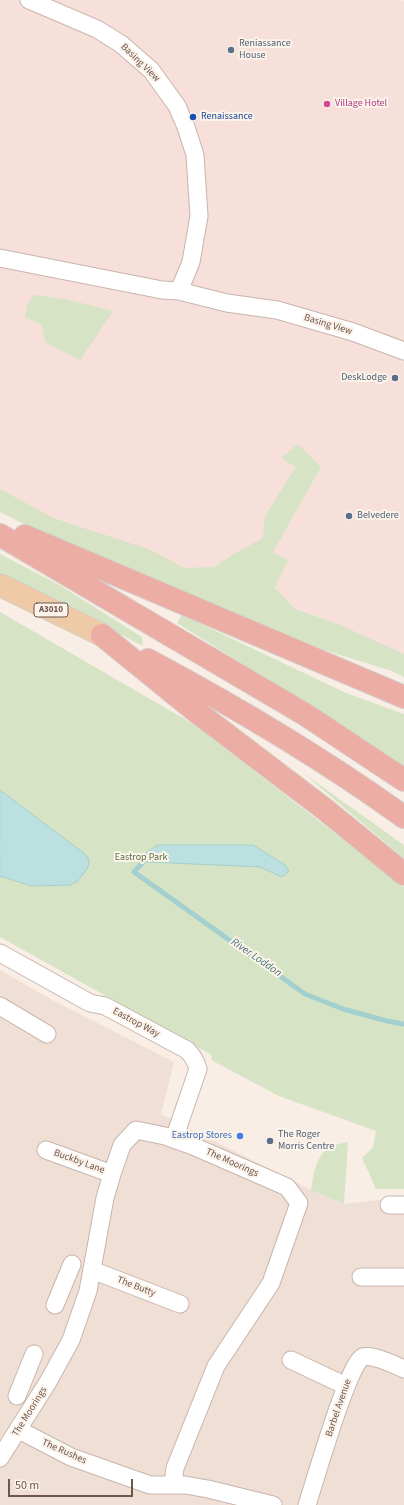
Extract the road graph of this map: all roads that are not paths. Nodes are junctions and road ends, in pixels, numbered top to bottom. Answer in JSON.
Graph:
{"nodes":[{"id":1,"x":29,"y":0,"type":"edge"},
{"id":2,"x":0,"y":258,"type":"edge"},
{"id":3,"x":179,"y":291,"type":"junction"},
{"id":4,"x":404,"y":351,"type":"edge"},
{"id":5,"x":0,"y":526,"type":"edge"},
{"id":6,"x":0,"y":535,"type":"edge"},
{"id":7,"x":0,"y":585,"type":"edge"},
{"id":8,"x":102,"y":635,"type":"junction"},
{"id":9,"x":404,"y":697,"type":"edge"},
{"id":10,"x":404,"y":780,"type":"edge"},
{"id":11,"x":404,"y":817,"type":"edge"},
{"id":12,"x":404,"y":874,"type":"edge"},
{"id":13,"x":0,"y":954,"type":"edge"},
{"id":14,"x":0,"y":1006,"type":"edge"},
{"id":15,"x":47,"y":1034,"type":"dead end"},
{"id":16,"x":174,"y":1139,"type":"junction"},
{"id":17,"x":46,"y":1150,"type":"dead end"},
{"id":18,"x":112,"y":1174,"type":"junction"},
{"id":19,"x":72,"y":1264,"type":"dead end"},
{"id":20,"x":92,"y":1270,"type":"junction"},
{"id":21,"x":361,"y":1277,"type":"dead end"},
{"id":22,"x":404,"y":1277,"type":"edge"},
{"id":23,"x":62,"y":1287,"type":"junction"},
{"id":24,"x":88,"y":1291,"type":"junction"},
{"id":25,"x":180,"y":1304,"type":"dead end"},
{"id":26,"x":55,"y":1305,"type":"dead end"},
{"id":27,"x":34,"y":1354,"type":"dead end"},
{"id":28,"x":291,"y":1360,"type":"dead end"},
{"id":29,"x":404,"y":1369,"type":"edge"},
{"id":30,"x":26,"y":1374,"type":"junction"},
{"id":31,"x":48,"y":1382,"type":"junction"},
{"id":32,"x":346,"y":1386,"type":"junction"},
{"id":33,"x":17,"y":1396,"type":"dead end"},
{"id":34,"x":19,"y":1430,"type":"junction"},
{"id":35,"x":0,"y":1458,"type":"edge"},
{"id":36,"x":173,"y":1485,"type":"junction"},
{"id":37,"x":273,"y":1505,"type":"edge"},
{"id":38,"x":307,"y":1505,"type":"edge"}],
"edges":[{"from":1,"to":3,"type":"street","name":"Basing View"},
{"from":2,"to":3,"type":"street","name":"Basing View"},
{"from":3,"to":4,"type":"street","name":"Basing View"},
{"from":5,"to":9,"type":"highway"},
{"from":6,"to":10,"type":"highway"},
{"from":7,"to":8,"type":"main road","number":"A3010"},
{"from":8,"to":11,"type":"highway"},
{"from":8,"to":12,"type":"highway"},
{"from":13,"to":16,"type":"street","name":"Eastrop Way"},
{"from":14,"to":15,"type":"street"},
{"from":16,"to":18,"type":"street","name":"The Moorings"},
{"from":16,"to":36,"type":"street","name":"The Moorings"},
{"from":17,"to":18,"type":"street","name":"Buckby Lane"},
{"from":18,"to":20,"type":"street","name":"The Moorings"},
{"from":19,"to":23,"type":"street"},
{"from":20,"to":24,"type":"street","name":"The Moorings"},
{"from":20,"to":25,"type":"street","name":"The Butty"},
{"from":21,"to":22,"type":"street"},
{"from":23,"to":24,"type":"street"},
{"from":23,"to":26,"type":"street"},
{"from":24,"to":31,"type":"street","name":"The Moorings"},
{"from":27,"to":30,"type":"street"},
{"from":28,"to":32,"type":"street"},
{"from":29,"to":32,"type":"street","name":"Barbel Avenue"},
{"from":30,"to":31,"type":"street"},
{"from":30,"to":33,"type":"street"},
{"from":31,"to":34,"type":"street","name":"The Moorings"},
{"from":32,"to":38,"type":"street","name":"Barbel Avenue"},
{"from":34,"to":35,"type":"street","name":"The Moorings"},
{"from":34,"to":36,"type":"street","name":"The Rushes"},
{"from":36,"to":37,"type":"street","name":"The Rushes"}]}
